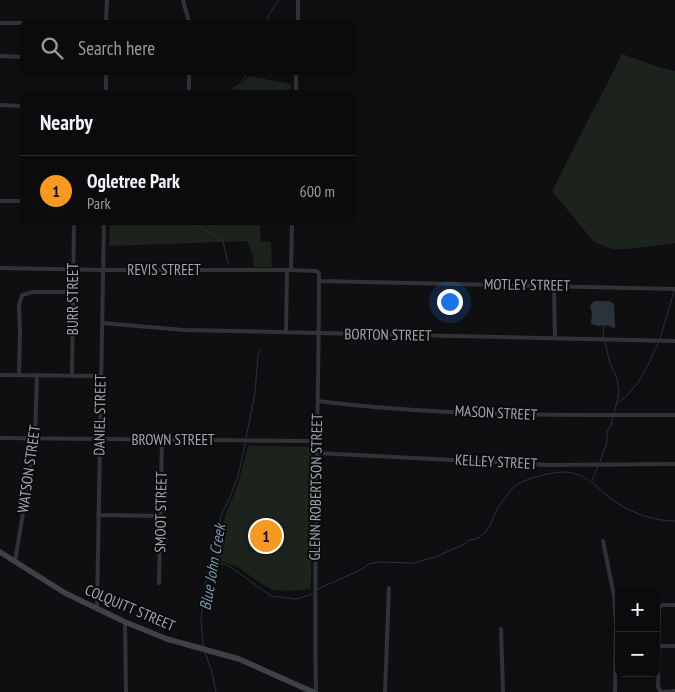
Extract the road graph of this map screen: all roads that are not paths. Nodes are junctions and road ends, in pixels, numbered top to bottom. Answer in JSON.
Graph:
{"nodes":[{"id":1,"x":107,"y":0,"type":"edge"},
{"id":2,"x":183,"y":0,"type":"edge"},
{"id":3,"x":298,"y":0,"type":"edge"},
{"id":4,"x":106,"y":20,"type":"edge"},
{"id":5,"x":188,"y":20,"type":"edge"},
{"id":6,"x":298,"y":20,"type":"edge"},
{"id":7,"x":0,"y":23,"type":"edge"},
{"id":8,"x":20,"y":23,"type":"edge"},
{"id":9,"x":0,"y":56,"type":"edge"},
{"id":10,"x":20,"y":57,"type":"edge"},
{"id":11,"x":106,"y":75,"type":"edge"},
{"id":12,"x":189,"y":75,"type":"edge"},
{"id":13,"x":296,"y":75,"type":"edge"},
{"id":14,"x":106,"y":90,"type":"edge"},
{"id":15,"x":188,"y":90,"type":"edge"},
{"id":16,"x":296,"y":90,"type":"edge"},
{"id":17,"x":0,"y":105,"type":"edge"},
{"id":18,"x":20,"y":106,"type":"edge"},
{"id":19,"x":0,"y":201,"type":"edge"},
{"id":20,"x":20,"y":201,"type":"edge"},
{"id":21,"x":74,"y":225,"type":"edge"},
{"id":22,"x":104,"y":225,"type":"edge"},
{"id":23,"x":292,"y":225,"type":"edge"},
{"id":24,"x":0,"y":268,"type":"edge"},
{"id":25,"x":74,"y":270,"type":"junction"},
{"id":26,"x":103,"y":270,"type":"junction"},
{"id":27,"x":289,"y":270,"type":"junction"},
{"id":28,"x":319,"y":281,"type":"junction"},
{"id":29,"x":554,"y":286,"type":"junction"},
{"id":30,"x":675,"y":289,"type":"edge"},
{"id":31,"x":74,"y":292,"type":"junction"},
{"id":32,"x":102,"y":323,"type":"junction"},
{"id":33,"x":286,"y":332,"type":"junction"},
{"id":34,"x":318,"y":333,"type":"junction"},
{"id":35,"x":555,"y":338,"type":"junction"},
{"id":36,"x":675,"y":341,"type":"edge"},
{"id":37,"x":0,"y":375,"type":"edge"},
{"id":38,"x":19,"y":375,"type":"junction"},
{"id":39,"x":37,"y":376,"type":"junction"},
{"id":40,"x":72,"y":376,"type":"junction"},
{"id":41,"x":101,"y":376,"type":"junction"},
{"id":42,"x":318,"y":401,"type":"junction"},
{"id":43,"x":675,"y":415,"type":"edge"},
{"id":44,"x":0,"y":438,"type":"edge"},
{"id":45,"x":35,"y":438,"type":"junction"},
{"id":46,"x":100,"y":440,"type":"junction"},
{"id":47,"x":162,"y":440,"type":"junction"},
{"id":48,"x":316,"y":442,"type":"junction"},
{"id":49,"x":317,"y":453,"type":"junction"},
{"id":50,"x":675,"y":464,"type":"edge"},
{"id":51,"x":98,"y":515,"type":"junction"},
{"id":52,"x":161,"y":516,"type":"junction"},
{"id":53,"x":602,"y":541,"type":"dead end"},
{"id":54,"x":0,"y":552,"type":"edge"},
{"id":55,"x":15,"y":562,"type":"junction"},
{"id":56,"x":159,"y":583,"type":"dead end"},
{"id":57,"x":389,"y":588,"type":"dead end"},
{"id":58,"x":675,"y":605,"type":"edge"},
{"id":59,"x":96,"y":608,"type":"junction"},
{"id":60,"x":125,"y":622,"type":"junction"},
{"id":61,"x":501,"y":629,"type":"dead end"},
{"id":62,"x":659,"y":632,"type":"edge"},
{"id":63,"x":660,"y":646,"type":"edge"},
{"id":64,"x":675,"y":646,"type":"edge"},
{"id":65,"x":658,"y":677,"type":"edge"},
{"id":66,"x":675,"y":691,"type":"edge"},
{"id":67,"x":126,"y":692,"type":"edge"},
{"id":68,"x":315,"y":692,"type":"edge"},
{"id":69,"x":385,"y":692,"type":"edge"},
{"id":70,"x":503,"y":692,"type":"edge"},
{"id":71,"x":615,"y":692,"type":"edge"},
{"id":72,"x":663,"y":692,"type":"edge"}],
"edges":[{"from":1,"to":4,"type":"street"},
{"from":2,"to":5,"type":"street"},
{"from":3,"to":6,"type":"street"},
{"from":7,"to":8,"type":"street"},
{"from":9,"to":10,"type":"street"},
{"from":11,"to":14,"type":"street"},
{"from":12,"to":15,"type":"street"},
{"from":13,"to":16,"type":"street"},
{"from":17,"to":18,"type":"street"},
{"from":19,"to":20,"type":"street"},
{"from":21,"to":25,"type":"street","name":"BURR STREET"},
{"from":22,"to":26,"type":"street","name":"DANIEL STREET"},
{"from":23,"to":27,"type":"street"},
{"from":24,"to":25,"type":"street","name":"REVIS STREET"},
{"from":25,"to":26,"type":"street","name":"REVIS STREET"},
{"from":25,"to":31,"type":"street","name":"BURR STREET"},
{"from":26,"to":27,"type":"street","name":"REVIS STREET"},
{"from":26,"to":32,"type":"street","name":"DANIEL STREET"},
{"from":27,"to":28,"type":"street","name":"REVIS STREET"},
{"from":27,"to":33,"type":"street"},
{"from":28,"to":29,"type":"street","name":"MOTLEY STREET"},
{"from":28,"to":34,"type":"street","name":"GLENN ROBERTSON STREET"},
{"from":29,"to":30,"type":"street","name":"MOTLEY STREET"},
{"from":29,"to":35,"type":"street"},
{"from":31,"to":38,"type":"street"},
{"from":31,"to":40,"type":"street","name":"BURR STREET"},
{"from":32,"to":33,"type":"street","name":"BORTON STREET"},
{"from":32,"to":41,"type":"street","name":"DANIEL STREET"},
{"from":33,"to":34,"type":"street","name":"BORTON STREET"},
{"from":34,"to":35,"type":"street","name":"BORTON STREET"},
{"from":34,"to":42,"type":"street","name":"GLENN ROBERTSON STREET"},
{"from":35,"to":36,"type":"street","name":"BORTON STREET"},
{"from":37,"to":38,"type":"street"},
{"from":38,"to":39,"type":"street"},
{"from":39,"to":40,"type":"street"},
{"from":39,"to":45,"type":"street","name":"WATSON STREET"},
{"from":40,"to":41,"type":"street"},
{"from":41,"to":46,"type":"street","name":"DANIEL STREET"},
{"from":42,"to":43,"type":"street","name":"MASON STREET"},
{"from":42,"to":48,"type":"street","name":"GLENN ROBERTSON STREET"},
{"from":44,"to":45,"type":"street","name":"BROWN STREET"},
{"from":45,"to":46,"type":"street","name":"BROWN STREET"},
{"from":45,"to":55,"type":"street","name":"WATSON STREET"},
{"from":46,"to":47,"type":"street","name":"BROWN STREET"},
{"from":46,"to":51,"type":"street","name":"DANIEL STREET"},
{"from":47,"to":48,"type":"street","name":"BROWN STREET"},
{"from":47,"to":52,"type":"street","name":"SMOOT STREET"},
{"from":48,"to":49,"type":"street","name":"GLENN ROBERTSON STREET"},
{"from":49,"to":50,"type":"street","name":"KELLEY STREET"},
{"from":49,"to":68,"type":"street","name":"GLENN ROBERTSON STREET"},
{"from":51,"to":52,"type":"street"},
{"from":51,"to":59,"type":"street","name":"DANIEL STREET"},
{"from":52,"to":56,"type":"street","name":"SMOOT STREET"},
{"from":53,"to":71,"type":"street"},
{"from":54,"to":55,"type":"street","name":"COLQUITT STREET"},
{"from":55,"to":59,"type":"street","name":"COLQUITT STREET"},
{"from":57,"to":69,"type":"street"},
{"from":58,"to":62,"type":"street"},
{"from":59,"to":60,"type":"street","name":"COLQUITT STREET"},
{"from":60,"to":67,"type":"street"},
{"from":60,"to":68,"type":"street","name":"COLQUITT STREET"},
{"from":61,"to":70,"type":"street"},
{"from":63,"to":64,"type":"street"},
{"from":65,"to":72,"type":"street"},
{"from":66,"to":72,"type":"street"}]}
